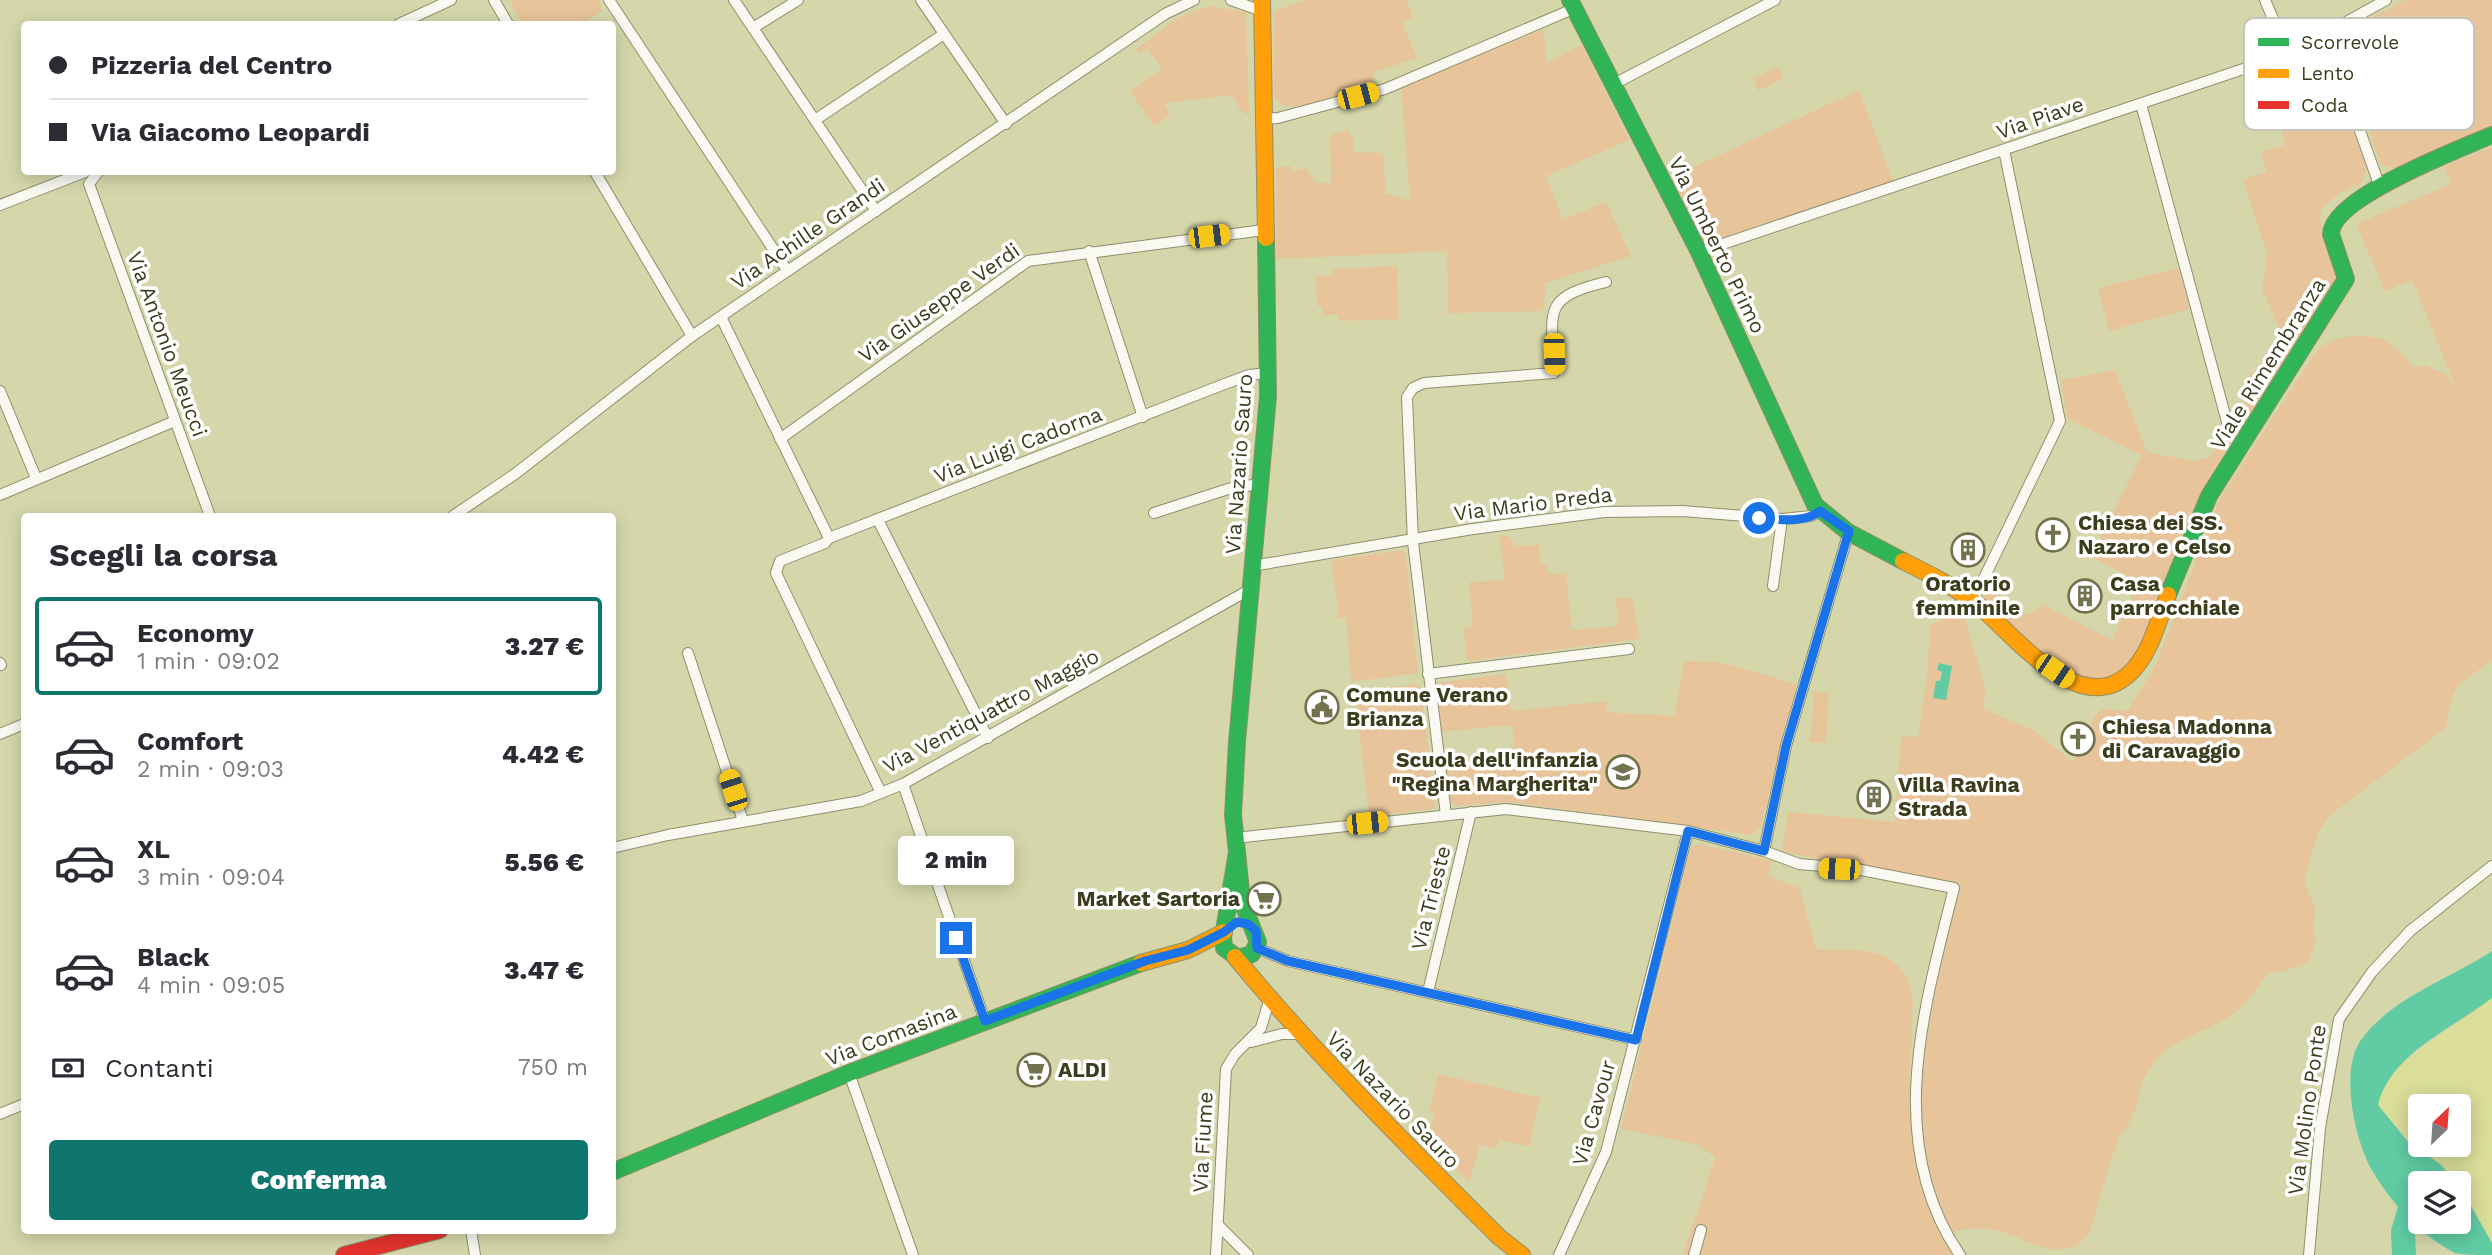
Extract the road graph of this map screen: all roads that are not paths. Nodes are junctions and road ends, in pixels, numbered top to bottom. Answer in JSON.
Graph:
{"nodes":[{"id":1,"x":451,"y":0,"type":"edge"},
{"id":2,"x":494,"y":0,"type":"edge"},
{"id":3,"x":609,"y":0,"type":"edge"},
{"id":4,"x":734,"y":0,"type":"edge"},
{"id":5,"x":798,"y":0,"type":"edge"},
{"id":6,"x":921,"y":0,"type":"edge"},
{"id":7,"x":1194,"y":0,"type":"edge"},
{"id":8,"x":1231,"y":0,"type":"edge"},
{"id":9,"x":1775,"y":0,"type":"edge"},
{"id":10,"x":2265,"y":0,"type":"edge"},
{"id":11,"x":2386,"y":0,"type":"edge"},
{"id":12,"x":1571,"y":5,"type":"edge"},
{"id":13,"x":1262,"y":6,"type":"edge"},
{"id":14,"x":2273,"y":18,"type":"edge"},
{"id":15,"x":2353,"y":18,"type":"edge"},
{"id":16,"x":406,"y":21,"type":"edge"},
{"id":17,"x":506,"y":21,"type":"edge"},
{"id":18,"x":754,"y":27,"type":"junction"},
{"id":19,"x":944,"y":34,"type":"junction"},
{"id":20,"x":2244,"y":69,"type":"edge"},
{"id":21,"x":1612,"y":85,"type":"junction"},
{"id":22,"x":2141,"y":104,"type":"junction"},
{"id":23,"x":1262,"y":119,"type":"junction"},
{"id":24,"x":814,"y":120,"type":"junction"},
{"id":25,"x":1006,"y":124,"type":"junction"},
{"id":26,"x":2360,"y":130,"type":"edge"},
{"id":27,"x":2492,"y":135,"type":"edge"},
{"id":28,"x":2004,"y":150,"type":"junction"},
{"id":29,"x":77,"y":175,"type":"edge"},
{"id":30,"x":96,"y":175,"type":"edge"},
{"id":31,"x":597,"y":175,"type":"edge"},
{"id":32,"x":2380,"y":187,"type":"junction"},
{"id":33,"x":0,"y":205,"type":"edge"},
{"id":34,"x":876,"y":211,"type":"junction"},
{"id":35,"x":1264,"y":230,"type":"junction"},
{"id":36,"x":1089,"y":251,"type":"junction"},
{"id":37,"x":1699,"y":252,"type":"junction"},
{"id":38,"x":787,"y":270,"type":"junction"},
{"id":39,"x":1606,"y":282,"type":"dead end"},
{"id":40,"x":721,"y":317,"type":"junction"},
{"id":41,"x":692,"y":336,"type":"junction"},
{"id":42,"x":1268,"y":373,"type":"junction"},
{"id":43,"x":0,"y":391,"type":"edge"},
{"id":44,"x":1143,"y":417,"type":"junction"},
{"id":45,"x":174,"y":421,"type":"junction"},
{"id":46,"x":2227,"y":422,"type":"dead end"},
{"id":47,"x":780,"y":439,"type":"junction"},
{"id":48,"x":36,"y":478,"type":"junction"},
{"id":49,"x":1259,"y":484,"type":"junction"},
{"id":50,"x":0,"y":495,"type":"edge"},
{"id":51,"x":1820,"y":511,"type":"junction"},
{"id":52,"x":209,"y":513,"type":"edge"},
{"id":53,"x":457,"y":513,"type":"edge"},
{"id":54,"x":1154,"y":513,"type":"dead end"},
{"id":55,"x":1782,"y":519,"type":"junction"},
{"id":56,"x":878,"y":520,"type":"junction"},
{"id":57,"x":1849,"y":531,"type":"junction"},
{"id":58,"x":828,"y":538,"type":"junction"},
{"id":59,"x":1413,"y":542,"type":"junction"},
{"id":60,"x":1252,"y":566,"type":"junction"},
{"id":61,"x":1773,"y":586,"type":"dead end"},
{"id":62,"x":1249,"y":590,"type":"junction"},
{"id":63,"x":1973,"y":601,"type":"junction"},
{"id":64,"x":1629,"y":649,"type":"dead end"},
{"id":65,"x":688,"y":653,"type":"dead end"},
{"id":66,"x":1428,"y":674,"type":"junction"},
{"id":67,"x":21,"y":724,"type":"edge"},
{"id":68,"x":0,"y":734,"type":"edge"},
{"id":69,"x":988,"y":738,"type":"junction"},
{"id":70,"x":903,"y":784,"type":"junction"},
{"id":71,"x":881,"y":793,"type":"junction"},
{"id":72,"x":1471,"y":812,"type":"junction"},
{"id":73,"x":1446,"y":815,"type":"junction"},
{"id":74,"x":743,"y":821,"type":"junction"},
{"id":75,"x":1688,"y":831,"type":"junction"},
{"id":76,"x":1236,"y":845,"type":"junction"},
{"id":77,"x":616,"y":847,"type":"edge"},
{"id":78,"x":1764,"y":851,"type":"junction"},
{"id":79,"x":2492,"y":866,"type":"edge"},
{"id":80,"x":1250,"y":925,"type":"junction"},
{"id":81,"x":1227,"y":942,"type":"junction"},
{"id":82,"x":1254,"y":951,"type":"junction"},
{"id":83,"x":1428,"y":992,"type":"junction"},
{"id":84,"x":1264,"y":995,"type":"junction"},
{"id":85,"x":985,"y":1021,"type":"junction"},
{"id":86,"x":1300,"y":1034,"type":"junction"},
{"id":87,"x":1636,"y":1040,"type":"junction"},
{"id":88,"x":1251,"y":1042,"type":"junction"},
{"id":89,"x":849,"y":1073,"type":"junction"},
{"id":90,"x":21,"y":1105,"type":"edge"},
{"id":91,"x":0,"y":1114,"type":"edge"},
{"id":92,"x":616,"y":1169,"type":"edge"},
{"id":93,"x":1218,"y":1225,"type":"junction"},
{"id":94,"x":1701,"y":1230,"type":"dead end"},
{"id":95,"x":425,"y":1234,"type":"edge"},
{"id":96,"x":472,"y":1234,"type":"edge"},
{"id":97,"x":1499,"y":1237,"type":"junction"},
{"id":98,"x":1565,"y":1238,"type":"junction"},
{"id":99,"x":344,"y":1255,"type":"edge"},
{"id":100,"x":475,"y":1255,"type":"edge"},
{"id":101,"x":912,"y":1255,"type":"edge"},
{"id":102,"x":1216,"y":1255,"type":"edge"},
{"id":103,"x":1248,"y":1255,"type":"edge"},
{"id":104,"x":1511,"y":1255,"type":"edge"},
{"id":105,"x":1522,"y":1255,"type":"edge"},
{"id":106,"x":1548,"y":1255,"type":"edge"},
{"id":107,"x":1559,"y":1255,"type":"edge"},
{"id":108,"x":1694,"y":1255,"type":"edge"},
{"id":109,"x":1960,"y":1255,"type":"edge"},
{"id":110,"x":2309,"y":1255,"type":"edge"}],
"edges":[{"from":1,"to":16,"type":"street"},
{"from":2,"to":17,"type":"street"},
{"from":3,"to":38,"type":"street"},
{"from":4,"to":18,"type":"street"},
{"from":5,"to":18,"type":"street"},
{"from":6,"to":19,"type":"street"},
{"from":7,"to":25,"type":"street","name":"Via Achille Grandi"},
{"from":8,"to":13,"type":"street"},
{"from":9,"to":21,"type":"street"},
{"from":10,"to":14,"type":"street"},
{"from":11,"to":15,"type":"street","name":"Via Piave"},
{"from":12,"to":21,"type":"street","name":"Via Umberto Primo"},
{"from":12,"to":23,"type":"street"},
{"from":13,"to":23,"type":"street","name":"Via Nazario Sauro"},
{"from":18,"to":24,"type":"street"},
{"from":19,"to":24,"type":"street"},
{"from":19,"to":25,"type":"street"},
{"from":20,"to":22,"type":"street","name":"Via Piave"},
{"from":21,"to":37,"type":"street","name":"Via Umberto Primo"},
{"from":22,"to":28,"type":"street","name":"Via Piave"},
{"from":22,"to":46,"type":"street"},
{"from":23,"to":35,"type":"street","name":"Via Nazario Sauro"},
{"from":24,"to":34,"type":"street"},
{"from":25,"to":34,"type":"street","name":"Via Achille Grandi"},
{"from":26,"to":32,"type":"street"},
{"from":27,"to":32,"type":"street","name":"Viale Rimembranza"},
{"from":28,"to":37,"type":"street","name":"Via Piave"},
{"from":28,"to":63,"type":"street"},
{"from":29,"to":33,"type":"street"},
{"from":30,"to":45,"type":"street","name":"Via Antonio Meucci"},
{"from":31,"to":41,"type":"street"},
{"from":32,"to":63,"type":"street","name":"Viale Rimembranza"},
{"from":34,"to":38,"type":"street","name":"Via Achille Grandi"},
{"from":35,"to":36,"type":"street","name":"Via Giuseppe Verdi"},
{"from":35,"to":42,"type":"street","name":"Via Nazario Sauro"},
{"from":36,"to":44,"type":"street"},
{"from":36,"to":47,"type":"street","name":"Via Giuseppe Verdi"},
{"from":37,"to":51,"type":"street","name":"Via Umberto Primo"},
{"from":38,"to":40,"type":"street","name":"Via Achille Grandi"},
{"from":39,"to":59,"type":"street"},
{"from":40,"to":41,"type":"street","name":"Via Achille Grandi"},
{"from":40,"to":47,"type":"street"},
{"from":41,"to":53,"type":"street","name":"Via Achille Grandi"},
{"from":42,"to":44,"type":"street","name":"Via Luigi Cadorna"},
{"from":42,"to":49,"type":"street","name":"Via Nazario Sauro"},
{"from":43,"to":48,"type":"street"},
{"from":44,"to":56,"type":"street","name":"Via Luigi Cadorna"},
{"from":45,"to":48,"type":"street"},
{"from":45,"to":52,"type":"street","name":"Via Antonio Meucci"},
{"from":47,"to":58,"type":"street"},
{"from":48,"to":50,"type":"street"},
{"from":49,"to":54,"type":"street"},
{"from":49,"to":60,"type":"street","name":"Via Nazario Sauro"},
{"from":51,"to":55,"type":"street","name":"Via Mario Preda"},
{"from":51,"to":57,"type":"street"},
{"from":55,"to":59,"type":"street","name":"Via Mario Preda"},
{"from":55,"to":61,"type":"street"},
{"from":56,"to":58,"type":"street","name":"Via Luigi Cadorna"},
{"from":56,"to":69,"type":"street"},
{"from":57,"to":63,"type":"street"},
{"from":57,"to":78,"type":"street"},
{"from":58,"to":71,"type":"street","name":"Via Luigi Cadorna"},
{"from":59,"to":60,"type":"street","name":"Via Mario Preda"},
{"from":59,"to":66,"type":"street"},
{"from":60,"to":62,"type":"street","name":"Via Nazario Sauro"},
{"from":62,"to":69,"type":"street","name":"Via Ventiquattro Maggio"},
{"from":62,"to":76,"type":"street","name":"Via Nazario Sauro"},
{"from":64,"to":66,"type":"street"},
{"from":65,"to":74,"type":"street"},
{"from":66,"to":73,"type":"street"},
{"from":67,"to":68,"type":"street"},
{"from":69,"to":70,"type":"street","name":"Via Ventiquattro Maggio"},
{"from":70,"to":71,"type":"street","name":"Via Ventiquattro Maggio"},
{"from":70,"to":85,"type":"street"},
{"from":71,"to":74,"type":"street","name":"Via Ventiquattro Maggio"},
{"from":72,"to":73,"type":"street"},
{"from":72,"to":75,"type":"street"},
{"from":72,"to":83,"type":"street","name":"Via Trieste"},
{"from":73,"to":76,"type":"street"},
{"from":74,"to":77,"type":"street","name":"Via Ventiquattro Maggio"},
{"from":75,"to":78,"type":"street"},
{"from":75,"to":87,"type":"street","name":"Via Cavour"},
{"from":76,"to":80,"type":"street"},
{"from":76,"to":81,"type":"street","name":"Via Nazario Sauro"},
{"from":78,"to":109,"type":"street"},
{"from":79,"to":110,"type":"street","name":"Via Molino Ponte"},
{"from":80,"to":81,"type":"street"},
{"from":80,"to":82,"type":"street"},
{"from":81,"to":82,"type":"street"},
{"from":81,"to":84,"type":"street","name":"Via Nazario Sauro"},
{"from":81,"to":85,"type":"street","name":"Via Comasina"},
{"from":82,"to":83,"type":"street"},
{"from":82,"to":84,"type":"street"},
{"from":83,"to":87,"type":"street"},
{"from":84,"to":86,"type":"street","name":"Via Nazario Sauro"},
{"from":84,"to":88,"type":"street","name":"Via Fiume"},
{"from":85,"to":89,"type":"street","name":"Via Comasina"},
{"from":86,"to":88,"type":"street"},
{"from":86,"to":97,"type":"street","name":"Via Nazario Sauro"},
{"from":87,"to":98,"type":"street","name":"Via Cavour"},
{"from":88,"to":93,"type":"street","name":"Via Fiume"},
{"from":89,"to":92,"type":"street","name":"Via Comasina"},
{"from":89,"to":101,"type":"street"},
{"from":90,"to":91,"type":"street"},
{"from":93,"to":102,"type":"street","name":"Via Fiume"},
{"from":93,"to":103,"type":"street"},
{"from":94,"to":108,"type":"street"},
{"from":95,"to":99,"type":"street"},
{"from":96,"to":100,"type":"street"},
{"from":97,"to":104,"type":"street","name":"Via Nazario Sauro"},
{"from":97,"to":105,"type":"street","name":"Via Nazario Sauro"},
{"from":98,"to":106,"type":"street","name":"Via Cavour"},
{"from":98,"to":107,"type":"street","name":"Via Cavour"}]}
